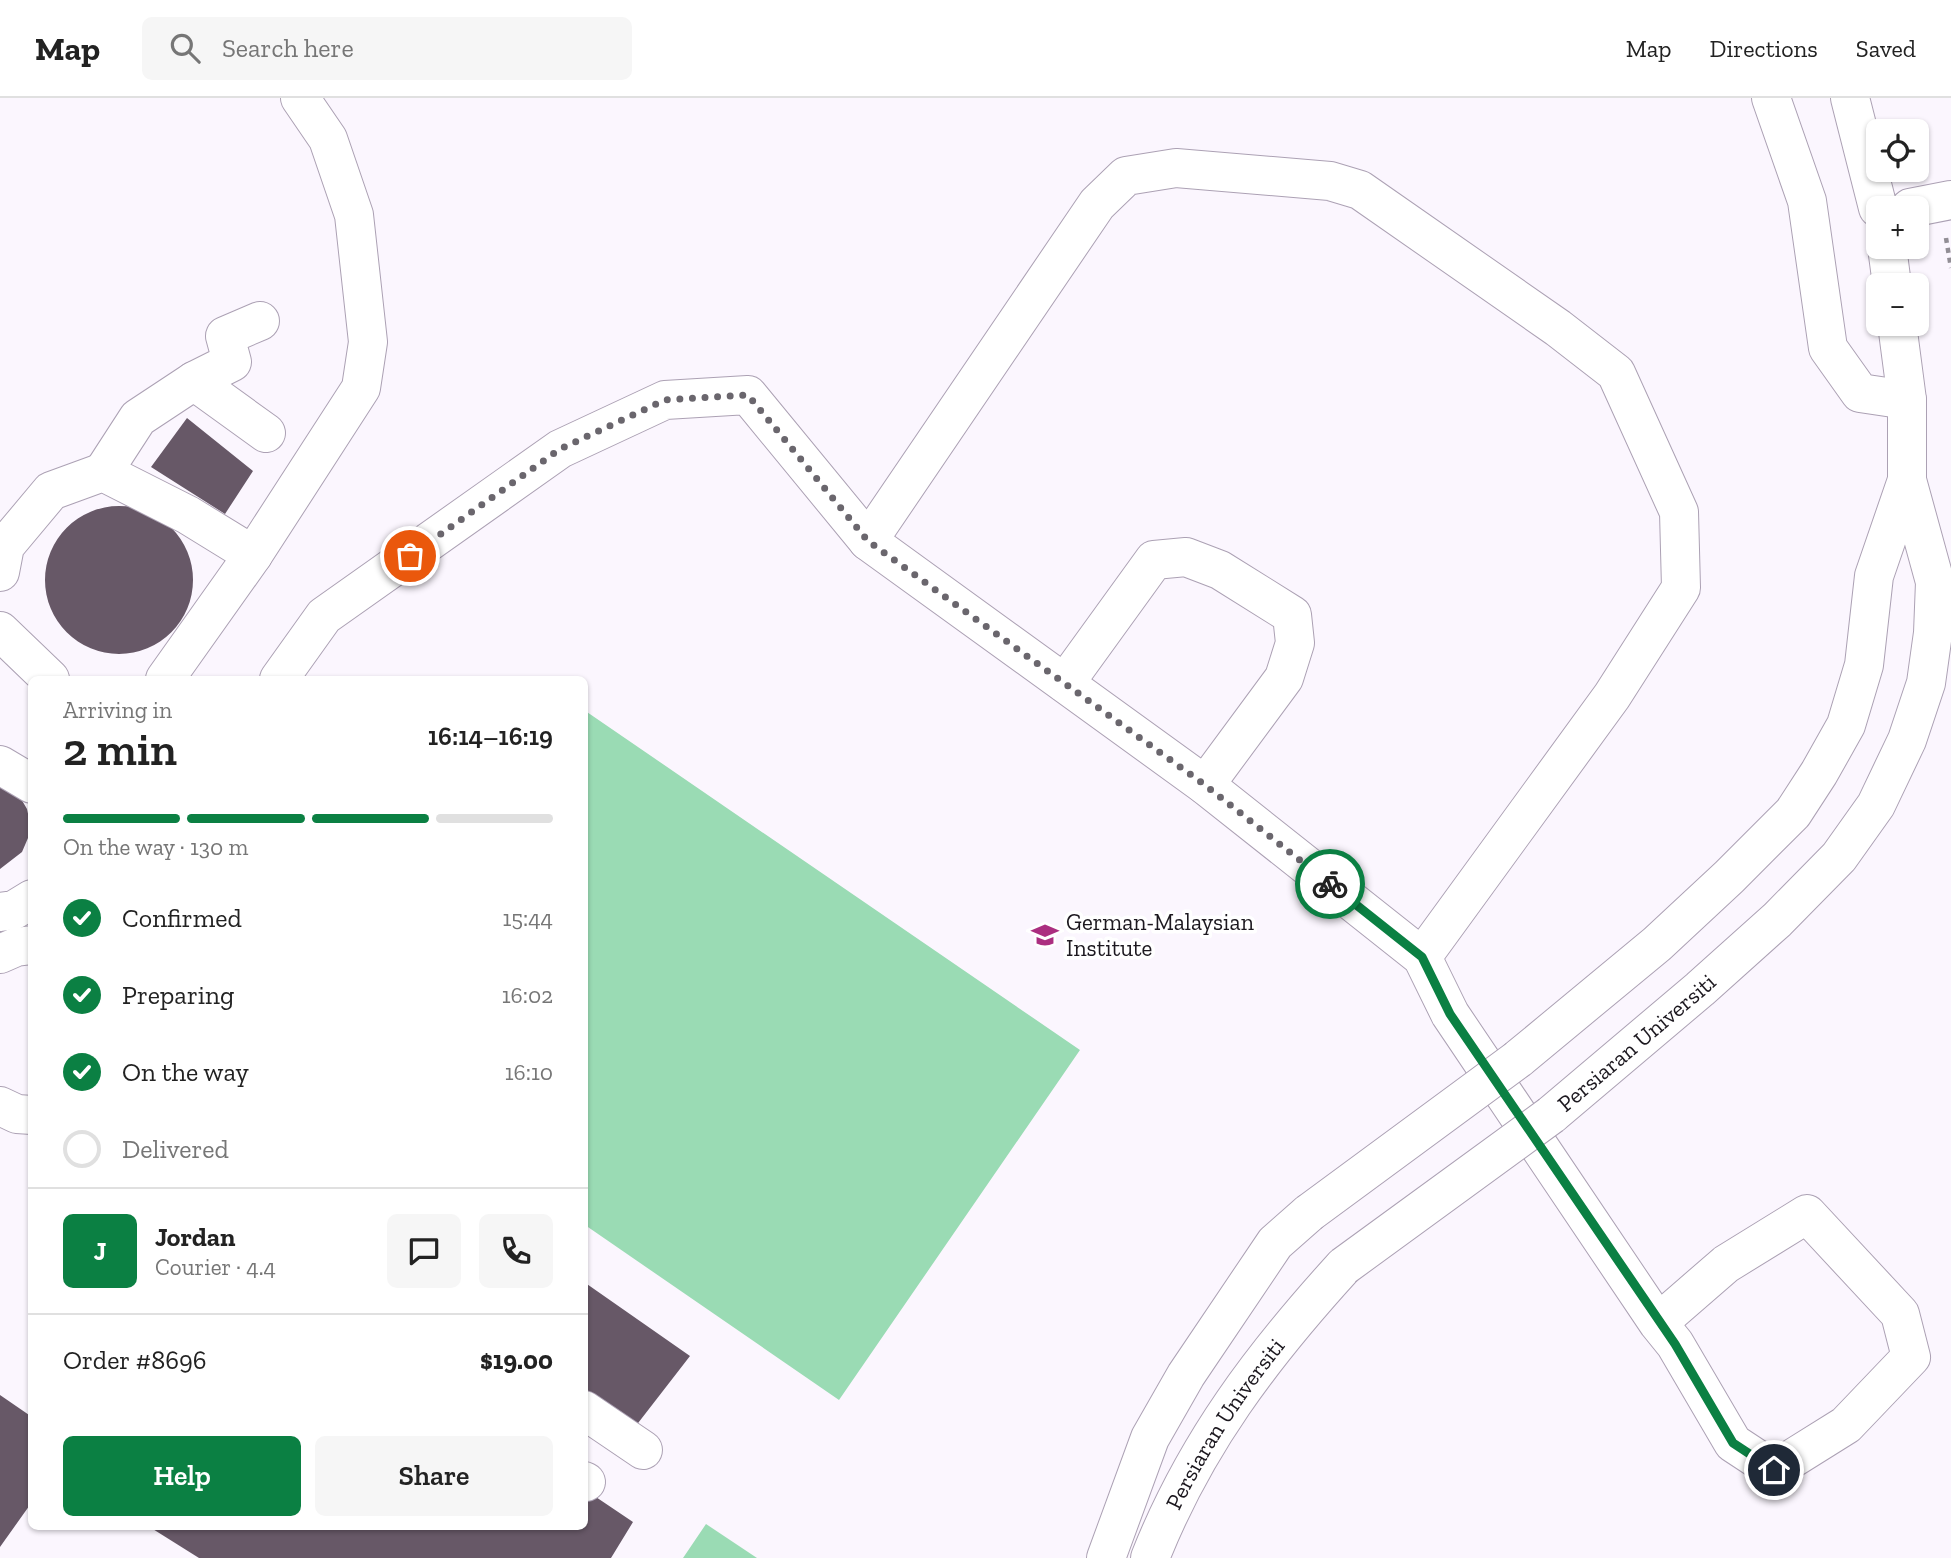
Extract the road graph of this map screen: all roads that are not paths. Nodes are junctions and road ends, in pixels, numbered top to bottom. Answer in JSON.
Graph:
{"nodes":[{"id":1,"x":300,"y":98,"type":"edge"},
{"id":2,"x":1771,"y":98,"type":"edge"},
{"id":3,"x":1850,"y":98,"type":"edge"},
{"id":4,"x":1885,"y":196,"type":"edge"},
{"id":5,"x":1951,"y":200,"type":"edge"},
{"id":6,"x":1929,"y":201,"type":"edge"},
{"id":7,"x":260,"y":321,"type":"dead end"},
{"id":8,"x":1899,"y":336,"type":"edge"},
{"id":9,"x":194,"y":381,"type":"junction"},
{"id":10,"x":1907,"y":400,"type":"junction"},
{"id":11,"x":266,"y":433,"type":"dead end"},
{"id":12,"x":103,"y":472,"type":"junction"},
{"id":13,"x":1907,"y":480,"type":"junction"},
{"id":14,"x":868,"y":541,"type":"junction"},
{"id":15,"x":253,"y":555,"type":"junction"},
{"id":16,"x":0,"y":572,"type":"edge"},
{"id":17,"x":0,"y":631,"type":"edge"},
{"id":18,"x":47,"y":676,"type":"edge"},
{"id":19,"x":167,"y":676,"type":"edge"},
{"id":20,"x":281,"y":676,"type":"edge"},
{"id":21,"x":1065,"y":683,"type":"junction"},
{"id":22,"x":0,"y":765,"type":"edge"},
{"id":23,"x":28,"y":782,"type":"edge"},
{"id":24,"x":1205,"y":785,"type":"junction"},
{"id":25,"x":28,"y":902,"type":"edge"},
{"id":26,"x":0,"y":912,"type":"edge"},
{"id":27,"x":28,"y":945,"type":"edge"},
{"id":28,"x":0,"y":954,"type":"edge"},
{"id":29,"x":1422,"y":957,"type":"junction"},
{"id":30,"x":0,"y":1106,"type":"edge"},
{"id":31,"x":28,"y":1115,"type":"edge"},
{"id":32,"x":1658,"y":1322,"type":"junction"},
{"id":33,"x":588,"y":1413,"type":"edge"},
{"id":34,"x":643,"y":1450,"type":"dead end"},
{"id":35,"x":1106,"y":1558,"type":"edge"},
{"id":36,"x":1150,"y":1558,"type":"edge"}],
"edges":[{"from":1,"to":15,"type":"street"},
{"from":2,"to":10,"type":"street"},
{"from":3,"to":4,"type":"street"},
{"from":5,"to":6,"type":"street"},
{"from":7,"to":9,"type":"street"},
{"from":8,"to":10,"type":"street","name":"Persiaran Universiti"},
{"from":9,"to":11,"type":"street"},
{"from":9,"to":12,"type":"street"},
{"from":10,"to":13,"type":"street","name":"Persiaran Universiti"},
{"from":12,"to":15,"type":"street"},
{"from":12,"to":16,"type":"street"},
{"from":13,"to":35,"type":"street","name":"Persiaran Universiti","bridge":true},
{"from":13,"to":36,"type":"street","name":"Persiaran Universiti","bridge":true},
{"from":14,"to":20,"type":"street"},
{"from":14,"to":21,"type":"street"},
{"from":14,"to":29,"type":"street"},
{"from":15,"to":19,"type":"street"},
{"from":17,"to":18,"type":"street"},
{"from":21,"to":24,"type":"street"},
{"from":21,"to":24,"type":"street"},
{"from":22,"to":23,"type":"street"},
{"from":24,"to":29,"type":"street"},
{"from":25,"to":26,"type":"street"},
{"from":27,"to":28,"type":"street"},
{"from":29,"to":32,"type":"street"},
{"from":30,"to":31,"type":"street"},
{"from":32,"to":32,"type":"street"},
{"from":33,"to":34,"type":"street"}]}
